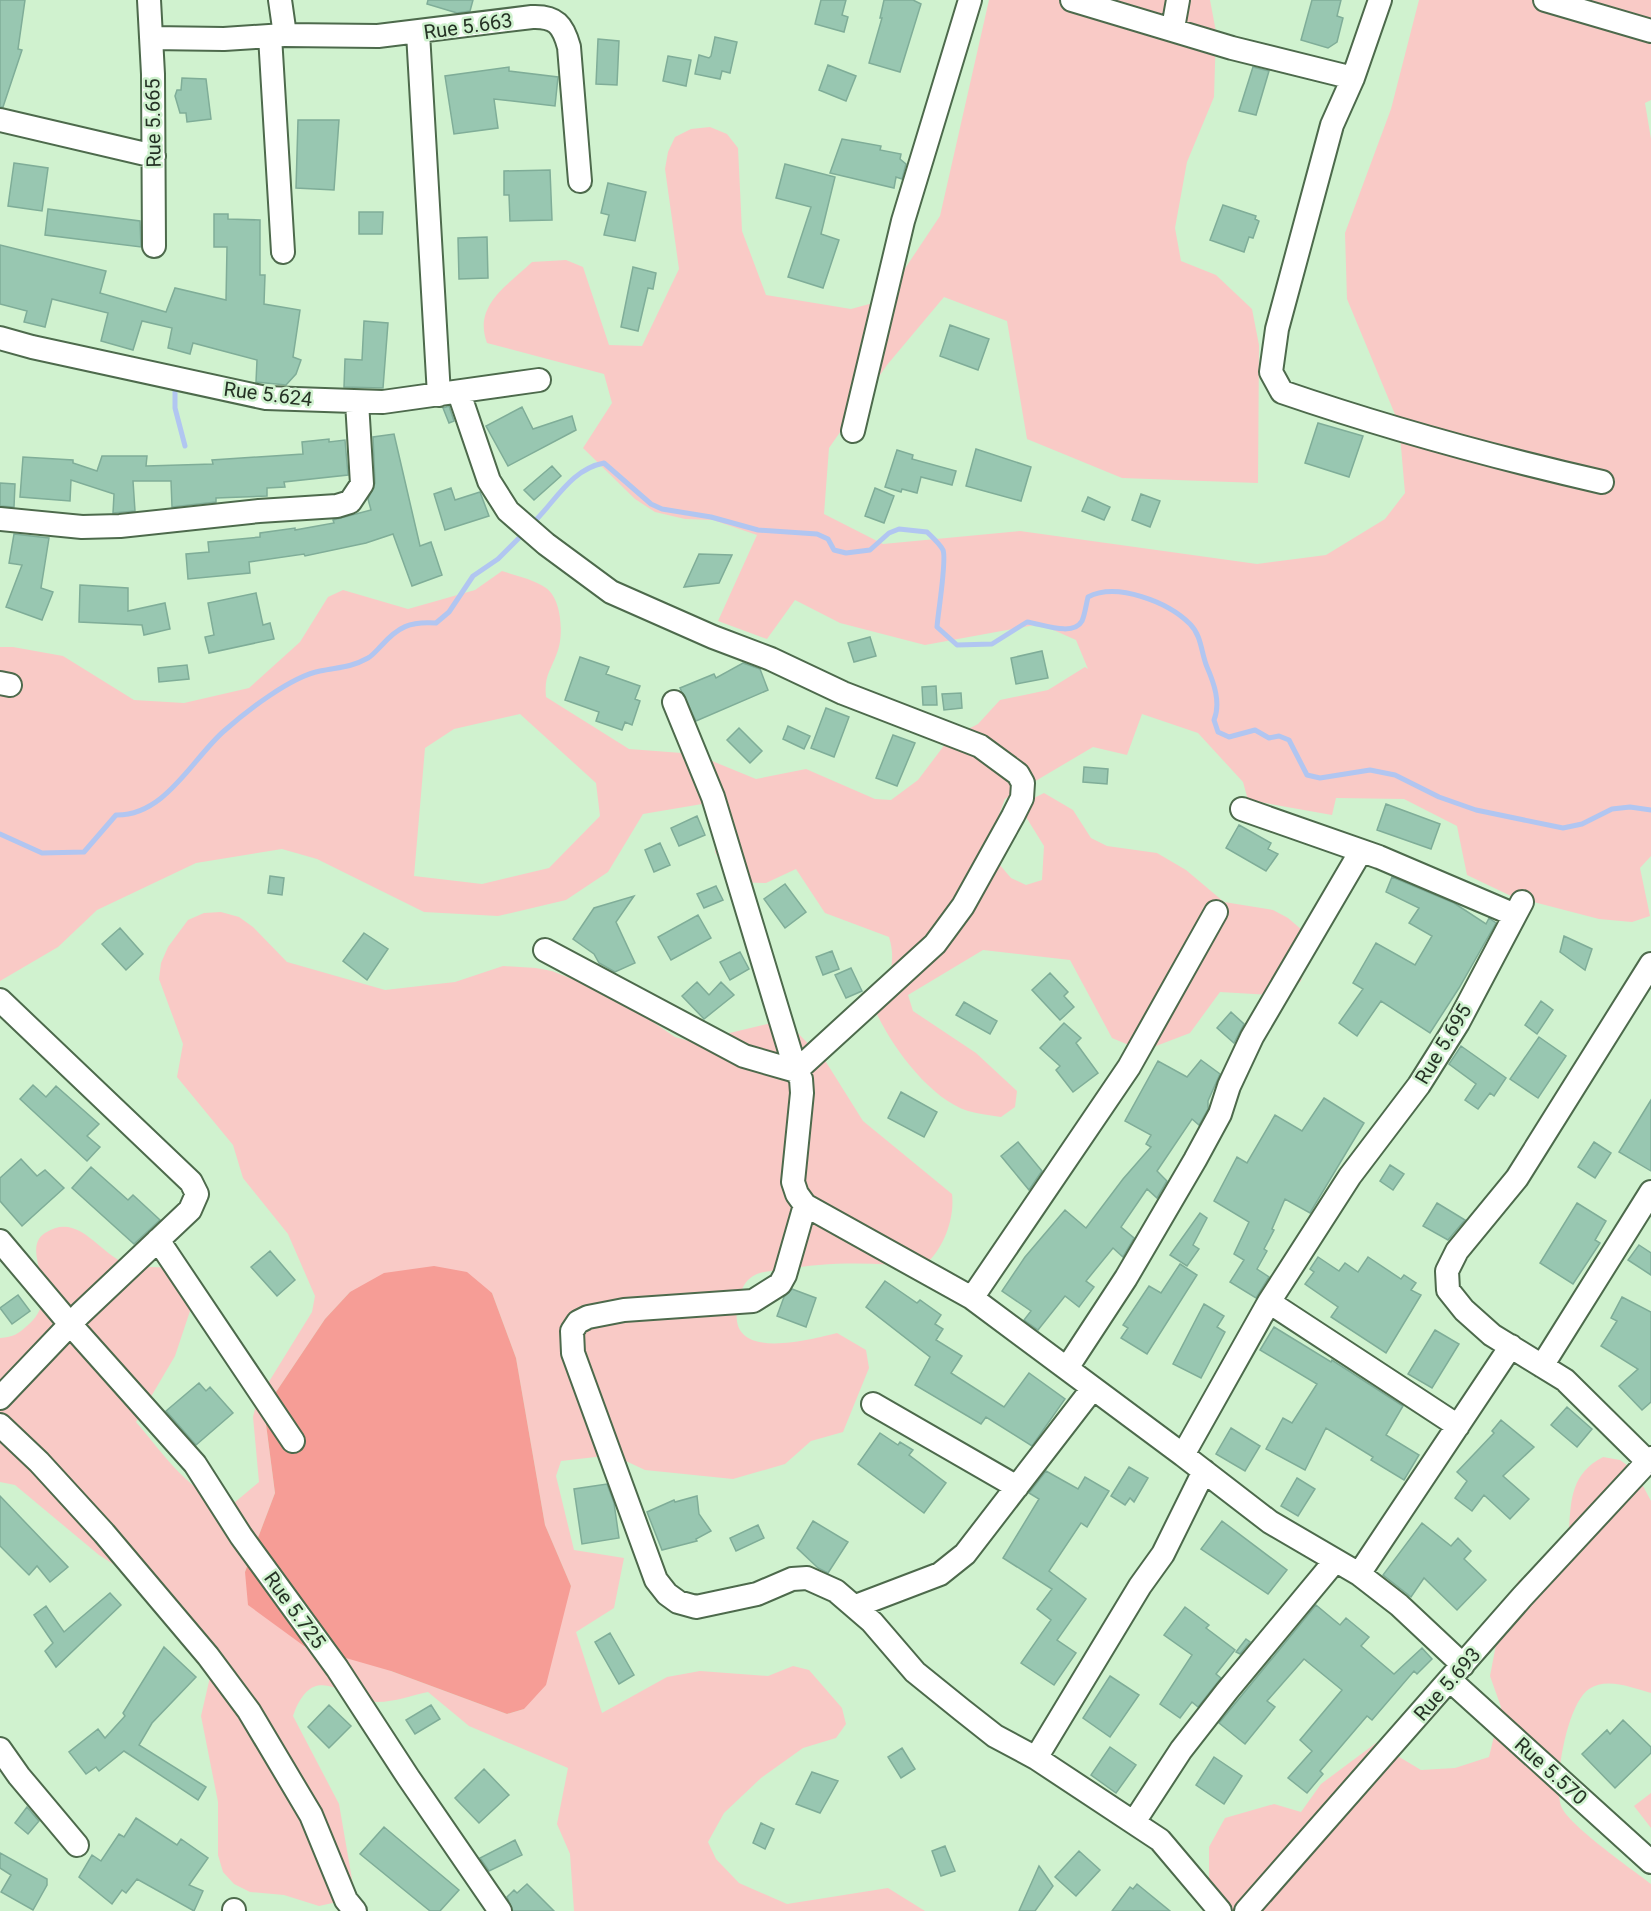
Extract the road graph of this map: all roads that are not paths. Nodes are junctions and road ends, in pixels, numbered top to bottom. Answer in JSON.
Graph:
{"nodes":[{"id":1,"x":149,"y":0,"type":"edge"},
{"id":2,"x":280,"y":0,"type":"edge"},
{"id":3,"x":970,"y":0,"type":"edge"},
{"id":4,"x":1072,"y":0,"type":"edge"},
{"id":5,"x":1178,"y":0,"type":"edge"},
{"id":6,"x":1380,"y":0,"type":"edge"},
{"id":7,"x":1545,"y":0,"type":"edge"},
{"id":8,"x":509,"y":10,"type":"edge"},
{"id":9,"x":1173,"y":28,"type":"junction"},
{"id":10,"x":1651,"y":31,"type":"edge"},
{"id":11,"x":418,"y":33,"type":"junction"},
{"id":12,"x":278,"y":35,"type":"junction"},
{"id":13,"x":151,"y":39,"type":"junction"},
{"id":14,"x":1353,"y":78,"type":"junction"},
{"id":15,"x":0,"y":120,"type":"edge"},
{"id":16,"x":154,"y":156,"type":"junction"},
{"id":17,"x":580,"y":181,"type":"dead end"},
{"id":18,"x":154,"y":246,"type":"dead end"},
{"id":19,"x":283,"y":252,"type":"dead end"},
{"id":20,"x":0,"y":338,"type":"edge"},
{"id":21,"x":539,"y":380,"type":"dead end"},
{"id":22,"x":449,"y":394,"type":"junction"},
{"id":23,"x":357,"y":402,"type":"junction"},
{"id":24,"x":853,"y":431,"type":"dead end"},
{"id":25,"x":1602,"y":482,"type":"dead end"},
{"id":26,"x":0,"y":519,"type":"edge"},
{"id":27,"x":674,"y":702,"type":"dead end"},
{"id":28,"x":1242,"y":809,"type":"dead end"},
{"id":29,"x":1361,"y":851,"type":"junction"},
{"id":30,"x":1216,"y":912,"type":"dead end"},
{"id":31,"x":545,"y":950,"type":"dead end"},
{"id":32,"x":1651,"y":964,"type":"edge"},
{"id":33,"x":0,"y":1000,"type":"edge"},
{"id":34,"x":796,"y":1071,"type":"junction"},
{"id":35,"x":1651,"y":1192,"type":"edge"},
{"id":36,"x":805,"y":1205,"type":"junction"},
{"id":37,"x":158,"y":1240,"type":"junction"},
{"id":38,"x":0,"y":1241,"type":"edge"},
{"id":39,"x":972,"y":1298,"type":"junction"},
{"id":40,"x":1269,"y":1302,"type":"junction"},
{"id":41,"x":70,"y":1324,"type":"junction"},
{"id":42,"x":1511,"y":1346,"type":"junction"},
{"id":43,"x":1542,"y":1366,"type":"junction"},
{"id":44,"x":1067,"y":1368,"type":"junction"},
{"id":45,"x":1093,"y":1388,"type":"junction"},
{"id":46,"x":0,"y":1398,"type":"edge"},
{"id":47,"x":873,"y":1404,"type":"dead end"},
{"id":48,"x":0,"y":1425,"type":"edge"},
{"id":49,"x":1458,"y":1426,"type":"junction"},
{"id":50,"x":293,"y":1441,"type":"dead end"},
{"id":51,"x":1183,"y":1455,"type":"junction"},
{"id":52,"x":1649,"y":1460,"type":"edge"},
{"id":53,"x":1204,"y":1471,"type":"junction"},
{"id":54,"x":1017,"y":1487,"type":"junction"},
{"id":55,"x":1335,"y":1561,"type":"junction"},
{"id":56,"x":1359,"y":1574,"type":"junction"},
{"id":57,"x":856,"y":1606,"type":"junction"},
{"id":58,"x":1457,"y":1673,"type":"junction"},
{"id":59,"x":0,"y":1749,"type":"edge"},
{"id":60,"x":1036,"y":1758,"type":"junction"},
{"id":61,"x":1134,"y":1822,"type":"junction"},
{"id":62,"x":77,"y":1845,"type":"dead end"},
{"id":63,"x":1651,"y":1862,"type":"edge"},
{"id":64,"x":355,"y":1911,"type":"edge"},
{"id":65,"x":501,"y":1911,"type":"edge"},
{"id":66,"x":1220,"y":1911,"type":"edge"},
{"id":67,"x":1246,"y":1911,"type":"edge"}],
"edges":[{"from":1,"to":13,"type":"street","name":"Rue 5.665"},
{"from":2,"to":12,"type":"street"},
{"from":3,"to":24,"type":"street"},
{"from":4,"to":9,"type":"street"},
{"from":5,"to":9,"type":"street"},
{"from":6,"to":14,"type":"street"},
{"from":7,"to":10,"type":"street"},
{"from":8,"to":11,"type":"street","name":"Rue 5.663"},
{"from":8,"to":17,"type":"street","name":"Rue 5.663"},
{"from":9,"to":14,"type":"street"},
{"from":11,"to":12,"type":"street","name":"Rue 5.663"},
{"from":11,"to":22,"type":"street"},
{"from":12,"to":13,"type":"street","name":"Rue 5.663"},
{"from":12,"to":19,"type":"street"},
{"from":13,"to":16,"type":"street","name":"Rue 5.665"},
{"from":14,"to":25,"type":"street"},
{"from":15,"to":16,"type":"street"},
{"from":16,"to":18,"type":"street","name":"Rue 5.665"},
{"from":20,"to":23,"type":"street","name":"Rue 5.624"},
{"from":21,"to":22,"type":"street","name":"Rue 5.624"},
{"from":22,"to":23,"type":"street","name":"Rue 5.624"},
{"from":22,"to":34,"type":"street"},
{"from":23,"to":26,"type":"street"},
{"from":27,"to":34,"type":"street"},
{"from":28,"to":29,"type":"street"},
{"from":29,"to":40,"type":"street","name":"Rue 5.695"},
{"from":29,"to":44,"type":"street"},
{"from":30,"to":39,"type":"street"},
{"from":31,"to":34,"type":"street"},
{"from":32,"to":42,"type":"street"},
{"from":33,"to":37,"type":"street"},
{"from":34,"to":36,"type":"street"},
{"from":35,"to":43,"type":"street"},
{"from":36,"to":39,"type":"street","name":"Rue 5.570"},
{"from":36,"to":57,"type":"street"},
{"from":37,"to":41,"type":"street"},
{"from":37,"to":50,"type":"street"},
{"from":38,"to":41,"type":"street","name":"Rue 5.725"},
{"from":39,"to":44,"type":"street","name":"Rue 5.570"},
{"from":40,"to":49,"type":"street"},
{"from":40,"to":51,"type":"street","name":"Rue 5.695"},
{"from":41,"to":46,"type":"street"},
{"from":41,"to":65,"type":"street","name":"Rue 5.725"},
{"from":42,"to":43,"type":"street"},
{"from":42,"to":49,"type":"street"},
{"from":43,"to":52,"type":"street"},
{"from":44,"to":45,"type":"street","name":"Rue 5.570"},
{"from":45,"to":51,"type":"street","name":"Rue 5.570"},
{"from":45,"to":54,"type":"street"},
{"from":47,"to":54,"type":"street"},
{"from":48,"to":64,"type":"street"},
{"from":49,"to":56,"type":"street"},
{"from":51,"to":53,"type":"street","name":"Rue 5.570"},
{"from":52,"to":58,"type":"street","name":"Rue 5.693"},
{"from":53,"to":55,"type":"street","name":"Rue 5.570"},
{"from":53,"to":60,"type":"street"},
{"from":54,"to":57,"type":"street"},
{"from":55,"to":56,"type":"street","name":"Rue 5.570"},
{"from":55,"to":61,"type":"street"},
{"from":56,"to":58,"type":"street","name":"Rue 5.570"},
{"from":57,"to":60,"type":"street"},
{"from":58,"to":63,"type":"street","name":"Rue 5.570"},
{"from":58,"to":67,"type":"street","name":"Rue 5.693"},
{"from":59,"to":62,"type":"street"},
{"from":60,"to":61,"type":"street"},
{"from":61,"to":66,"type":"street"}]}
